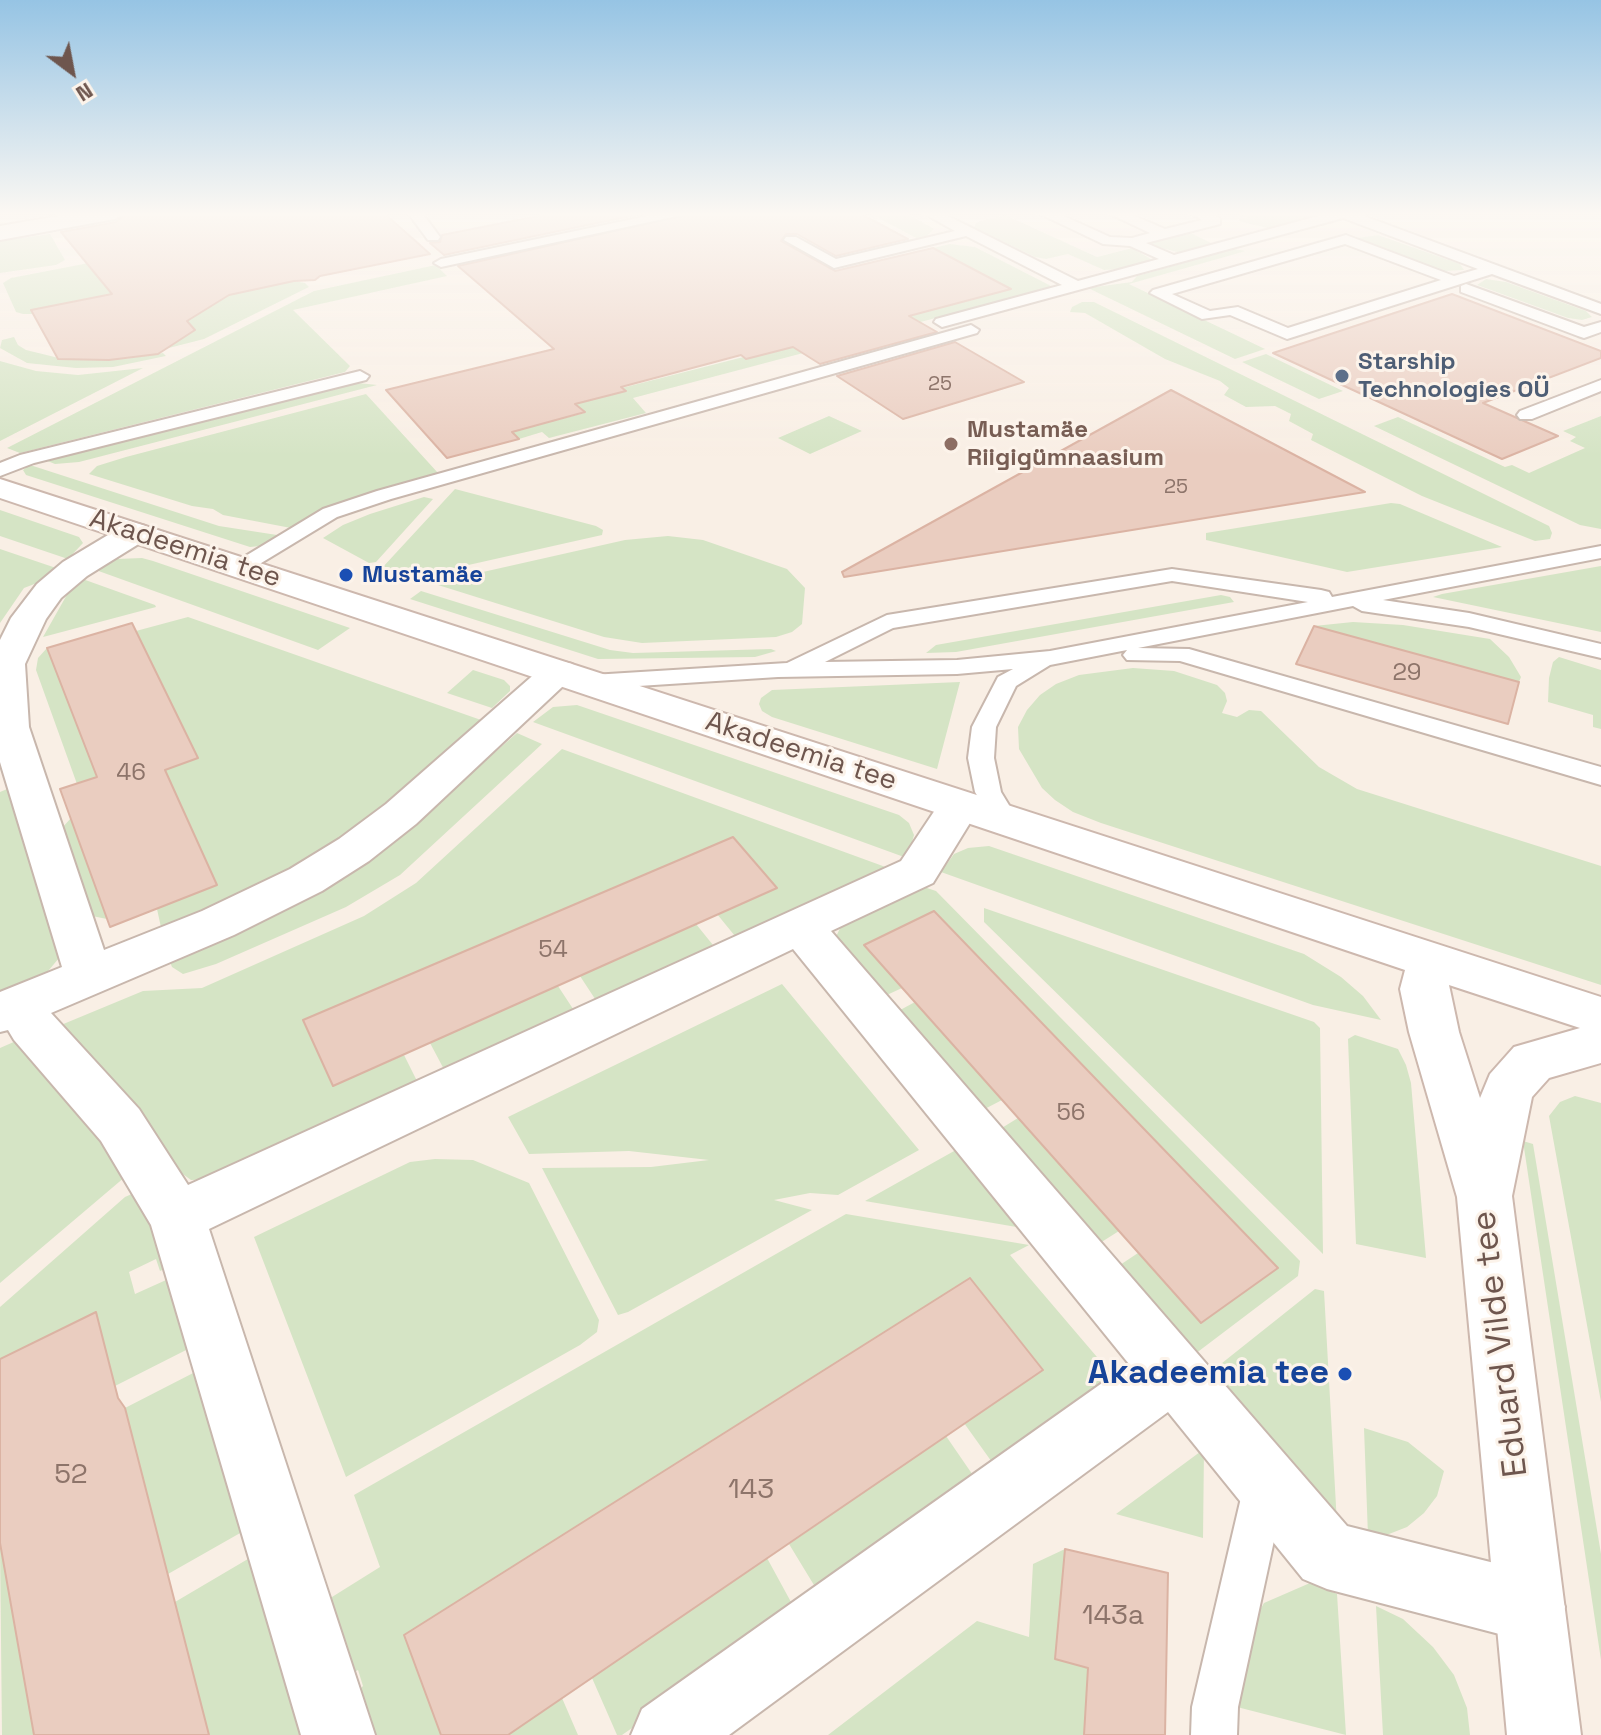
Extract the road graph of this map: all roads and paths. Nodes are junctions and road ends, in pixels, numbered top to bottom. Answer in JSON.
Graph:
{"nodes":[{"id":1,"x":1046,"y":294,"type":"edge"},
{"id":2,"x":1160,"y":294,"type":"edge"},
{"id":3,"x":1427,"y":294,"type":"edge"},
{"id":4,"x":1482,"y":294,"type":"edge"},
{"id":5,"x":1560,"y":294,"type":"edge"},
{"id":6,"x":1601,"y":309,"type":"edge"},
{"id":7,"x":1601,"y":327,"type":"edge"},
{"id":8,"x":914,"y":329,"type":"dead end"},
{"id":9,"x":971,"y":330,"type":"dead end"},
{"id":10,"x":1584,"y":333,"type":"junction"},
{"id":11,"x":1601,"y":340,"type":"edge"},
{"id":12,"x":360,"y":376,"type":"dead end"},
{"id":13,"x":1601,"y":385,"type":"edge"},
{"id":14,"x":1526,"y":415,"type":"dead end"},
{"id":15,"x":0,"y":470,"type":"edge"},
{"id":16,"x":0,"y":488,"type":"edge"},
{"id":17,"x":134,"y":533,"type":"junction"},
{"id":18,"x":1601,"y":552,"type":"edge"},
{"id":19,"x":240,"y":566,"type":"junction"},
{"id":20,"x":1342,"y":601,"type":"junction"},
{"id":21,"x":8,"y":647,"type":"edge"},
{"id":22,"x":1601,"y":651,"type":"edge"},
{"id":23,"x":1050,"y":658,"type":"junction"},
{"id":24,"x":778,"y":670,"type":"junction"},
{"id":25,"x":575,"y":677,"type":"junction"},
{"id":26,"x":4,"y":728,"type":"edge"},
{"id":27,"x":1601,"y":776,"type":"edge"},
{"id":28,"x":960,"y":805,"type":"junction"},
{"id":29,"x":1005,"y":820,"type":"junction"},
{"id":30,"x":800,"y":926,"type":"junction"},
{"id":31,"x":1431,"y":961,"type":"junction"},
{"id":32,"x":89,"y":977,"type":"junction"},
{"id":33,"x":11,"y":1008,"type":"edge"},
{"id":34,"x":1601,"y":1016,"type":"edge"},
{"id":35,"x":1601,"y":1043,"type":"edge"},
{"id":36,"x":1485,"y":1197,"type":"junction"},
{"id":37,"x":177,"y":1217,"type":"junction"},
{"id":38,"x":1172,"y":1371,"type":"junction"},
{"id":39,"x":1266,"y":1484,"type":"junction"},
{"id":40,"x":1530,"y":1607,"type":"junction"},
{"id":41,"x":338,"y":1735,"type":"edge"},
{"id":42,"x":668,"y":1735,"type":"edge"},
{"id":43,"x":1214,"y":1735,"type":"edge"},
{"id":44,"x":1544,"y":1735,"type":"edge"}],
"edges":[{"from":1,"to":8,"type":"lane"},
{"from":2,"to":3,"type":"lane"},
{"from":4,"to":10,"type":"lane"},
{"from":5,"to":6,"type":"lane"},
{"from":7,"to":10,"type":"lane"},
{"from":9,"to":19,"type":"lane"},
{"from":10,"to":11,"type":"lane"},
{"from":12,"to":15,"type":"lane"},
{"from":13,"to":14,"type":"lane"},
{"from":16,"to":17,"type":"street","name":"Akadeemia tee"},
{"from":17,"to":19,"type":"street","name":"Akadeemia tee"},
{"from":17,"to":21,"type":"street"},
{"from":18,"to":20,"type":"lane"},
{"from":19,"to":25,"type":"street","name":"Akadeemia tee"},
{"from":20,"to":22,"type":"lane"},
{"from":20,"to":23,"type":"lane"},
{"from":20,"to":24,"type":"lane"},
{"from":21,"to":26,"type":"street"},
{"from":23,"to":24,"type":"lane"},
{"from":23,"to":27,"type":"lane"},
{"from":23,"to":29,"type":"lane"},
{"from":24,"to":25,"type":"lane"},
{"from":25,"to":28,"type":"street","name":"Akadeemia tee"},
{"from":25,"to":32,"type":"street"},
{"from":26,"to":32,"type":"street"},
{"from":28,"to":29,"type":"street","name":"Akadeemia tee"},
{"from":28,"to":30,"type":"street"},
{"from":29,"to":31,"type":"street","name":"Akadeemia tee"},
{"from":30,"to":37,"type":"street"},
{"from":30,"to":38,"type":"street"},
{"from":31,"to":34,"type":"street","name":"Akadeemia tee"},
{"from":31,"to":36,"type":"street","name":"Eduard Vilde tee"},
{"from":32,"to":33,"type":"street"},
{"from":33,"to":37,"type":"street"},
{"from":35,"to":36,"type":"street"},
{"from":36,"to":40,"type":"street","name":"Eduard Vilde tee"},
{"from":37,"to":41,"type":"street"},
{"from":38,"to":39,"type":"street"},
{"from":38,"to":42,"type":"street"},
{"from":39,"to":40,"type":"street"},
{"from":39,"to":43,"type":"lane"},
{"from":40,"to":44,"type":"street","name":"Eduard Vilde tee"}]}
